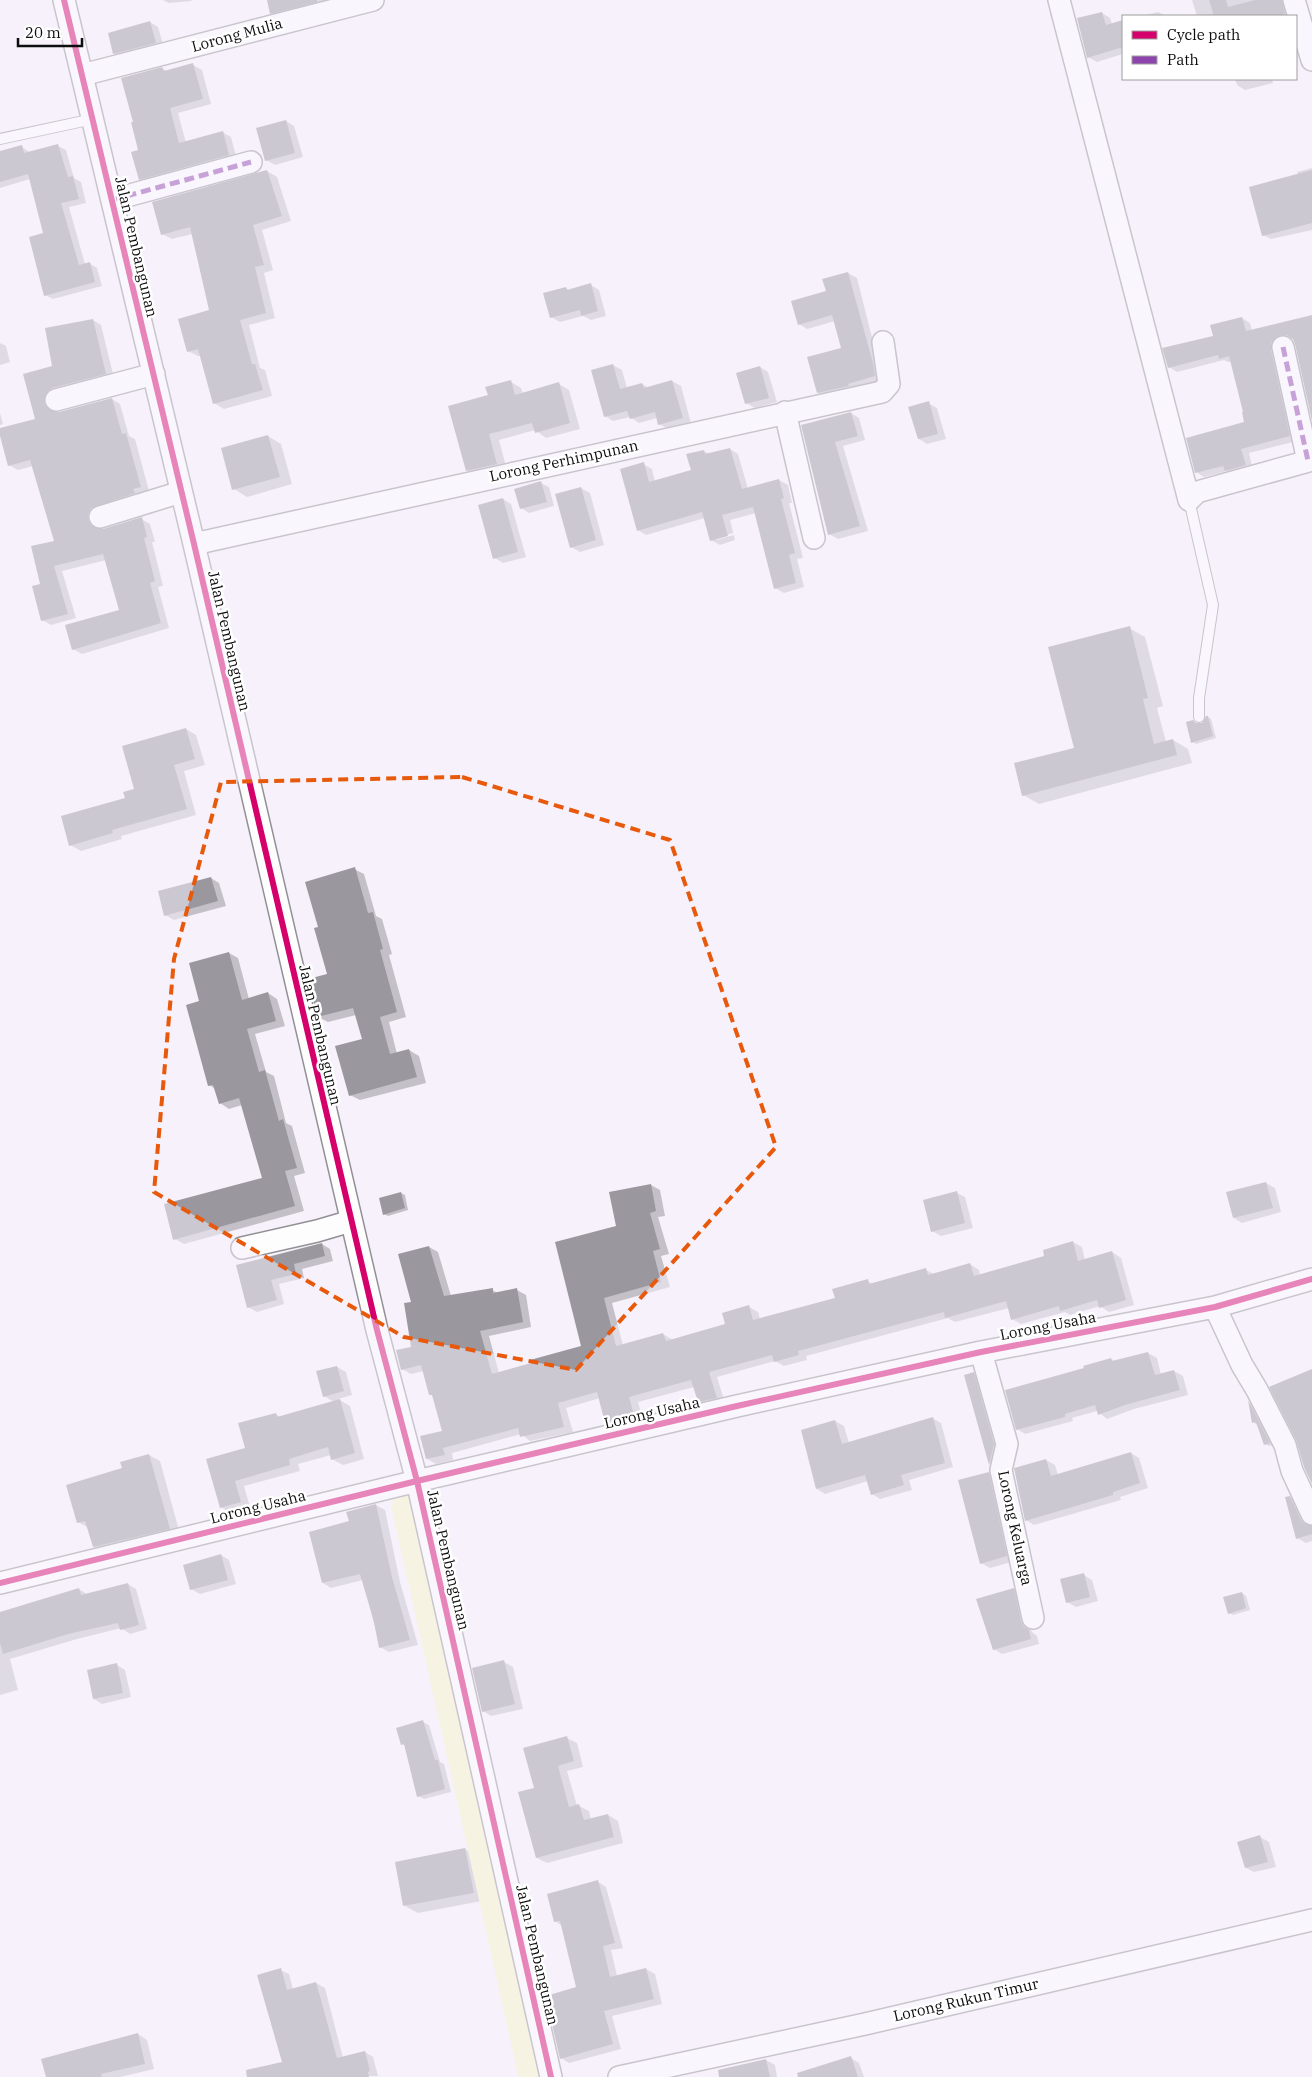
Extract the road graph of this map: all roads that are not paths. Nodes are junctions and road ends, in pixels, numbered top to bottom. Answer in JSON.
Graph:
{"nodes":[{"id":1,"x":64,"y":0,"type":"edge"},
{"id":2,"x":373,"y":0,"type":"edge"},
{"id":3,"x":1060,"y":0,"type":"edge"},
{"id":4,"x":1294,"y":0,"type":"edge"},
{"id":5,"x":1297,"y":15,"type":"edge"},
{"id":6,"x":1298,"y":21,"type":"edge"},
{"id":7,"x":1312,"y":60,"type":"edge"},
{"id":8,"x":82,"y":75,"type":"junction"},
{"id":9,"x":93,"y":119,"type":"junction"},
{"id":10,"x":0,"y":139,"type":"edge"},
{"id":11,"x":251,"y":162,"type":"dead end"},
{"id":12,"x":112,"y":200,"type":"junction"},
{"id":13,"x":883,"y":342,"type":"dead end"},
{"id":14,"x":1283,"y":347,"type":"dead end"},
{"id":15,"x":154,"y":374,"type":"junction"},
{"id":16,"x":56,"y":400,"type":"dead end"},
{"id":17,"x":785,"y":412,"type":"junction"},
{"id":18,"x":1310,"y":461,"type":"edge"},
{"id":19,"x":181,"y":492,"type":"junction"},
{"id":20,"x":1189,"y":500,"type":"junction"},
{"id":21,"x":100,"y":517,"type":"dead end"},
{"id":22,"x":814,"y":538,"type":"dead end"},
{"id":23,"x":194,"y":544,"type":"junction"},
{"id":24,"x":1199,"y":717,"type":"dead end"},
{"id":25,"x":351,"y":1221,"type":"junction"},
{"id":26,"x":242,"y":1248,"type":"dead end"},
{"id":27,"x":1312,"y":1279,"type":"edge"},
{"id":28,"x":1215,"y":1307,"type":"junction"},
{"id":29,"x":981,"y":1352,"type":"junction"},
{"id":30,"x":417,"y":1481,"type":"junction"},
{"id":31,"x":1312,"y":1514,"type":"edge"},
{"id":32,"x":0,"y":1584,"type":"edge"},
{"id":33,"x":1033,"y":1618,"type":"dead end"},
{"id":34,"x":1312,"y":1920,"type":"edge"},
{"id":35,"x":551,"y":2077,"type":"edge"},
{"id":36,"x":619,"y":2077,"type":"edge"}],
"edges":[{"from":1,"to":8,"type":"street","name":"Jalan Pembangunan"},
{"from":2,"to":8,"type":"street","name":"Lorong Mulia"},
{"from":3,"to":20,"type":"street"},
{"from":4,"to":5,"type":"street"},
{"from":6,"to":7,"type":"street"},
{"from":8,"to":9,"type":"street","name":"Jalan Pembangunan"},
{"from":9,"to":10,"type":"lane"},
{"from":9,"to":12,"type":"street","name":"Jalan Pembangunan"},
{"from":11,"to":12,"type":"street"},
{"from":12,"to":15,"type":"street","name":"Jalan Pembangunan"},
{"from":13,"to":17,"type":"street","name":"Lorong Perhimpunan"},
{"from":14,"to":18,"type":"street"},
{"from":15,"to":16,"type":"street"},
{"from":15,"to":19,"type":"street","name":"Jalan Pembangunan"},
{"from":17,"to":22,"type":"street"},
{"from":17,"to":23,"type":"street","name":"Lorong Perhimpunan"},
{"from":18,"to":20,"type":"street"},
{"from":19,"to":21,"type":"street"},
{"from":19,"to":23,"type":"street","name":"Jalan Pembangunan"},
{"from":20,"to":24,"type":"lane"},
{"from":23,"to":25,"type":"street","name":"Jalan Pembangunan"},
{"from":25,"to":26,"type":"street"},
{"from":25,"to":30,"type":"street","name":"Jalan Pembangunan"},
{"from":27,"to":28,"type":"street","name":"Lorong Usaha"},
{"from":28,"to":29,"type":"street","name":"Lorong Usaha"},
{"from":28,"to":31,"type":"street"},
{"from":29,"to":30,"type":"street","name":"Lorong Usaha"},
{"from":29,"to":33,"type":"street","name":"Lorong Keluarga"},
{"from":30,"to":32,"type":"street","name":"Lorong Usaha"},
{"from":30,"to":35,"type":"street","name":"Jalan Pembangunan"},
{"from":34,"to":36,"type":"street","name":"Lorong Rukun Timur"}]}
